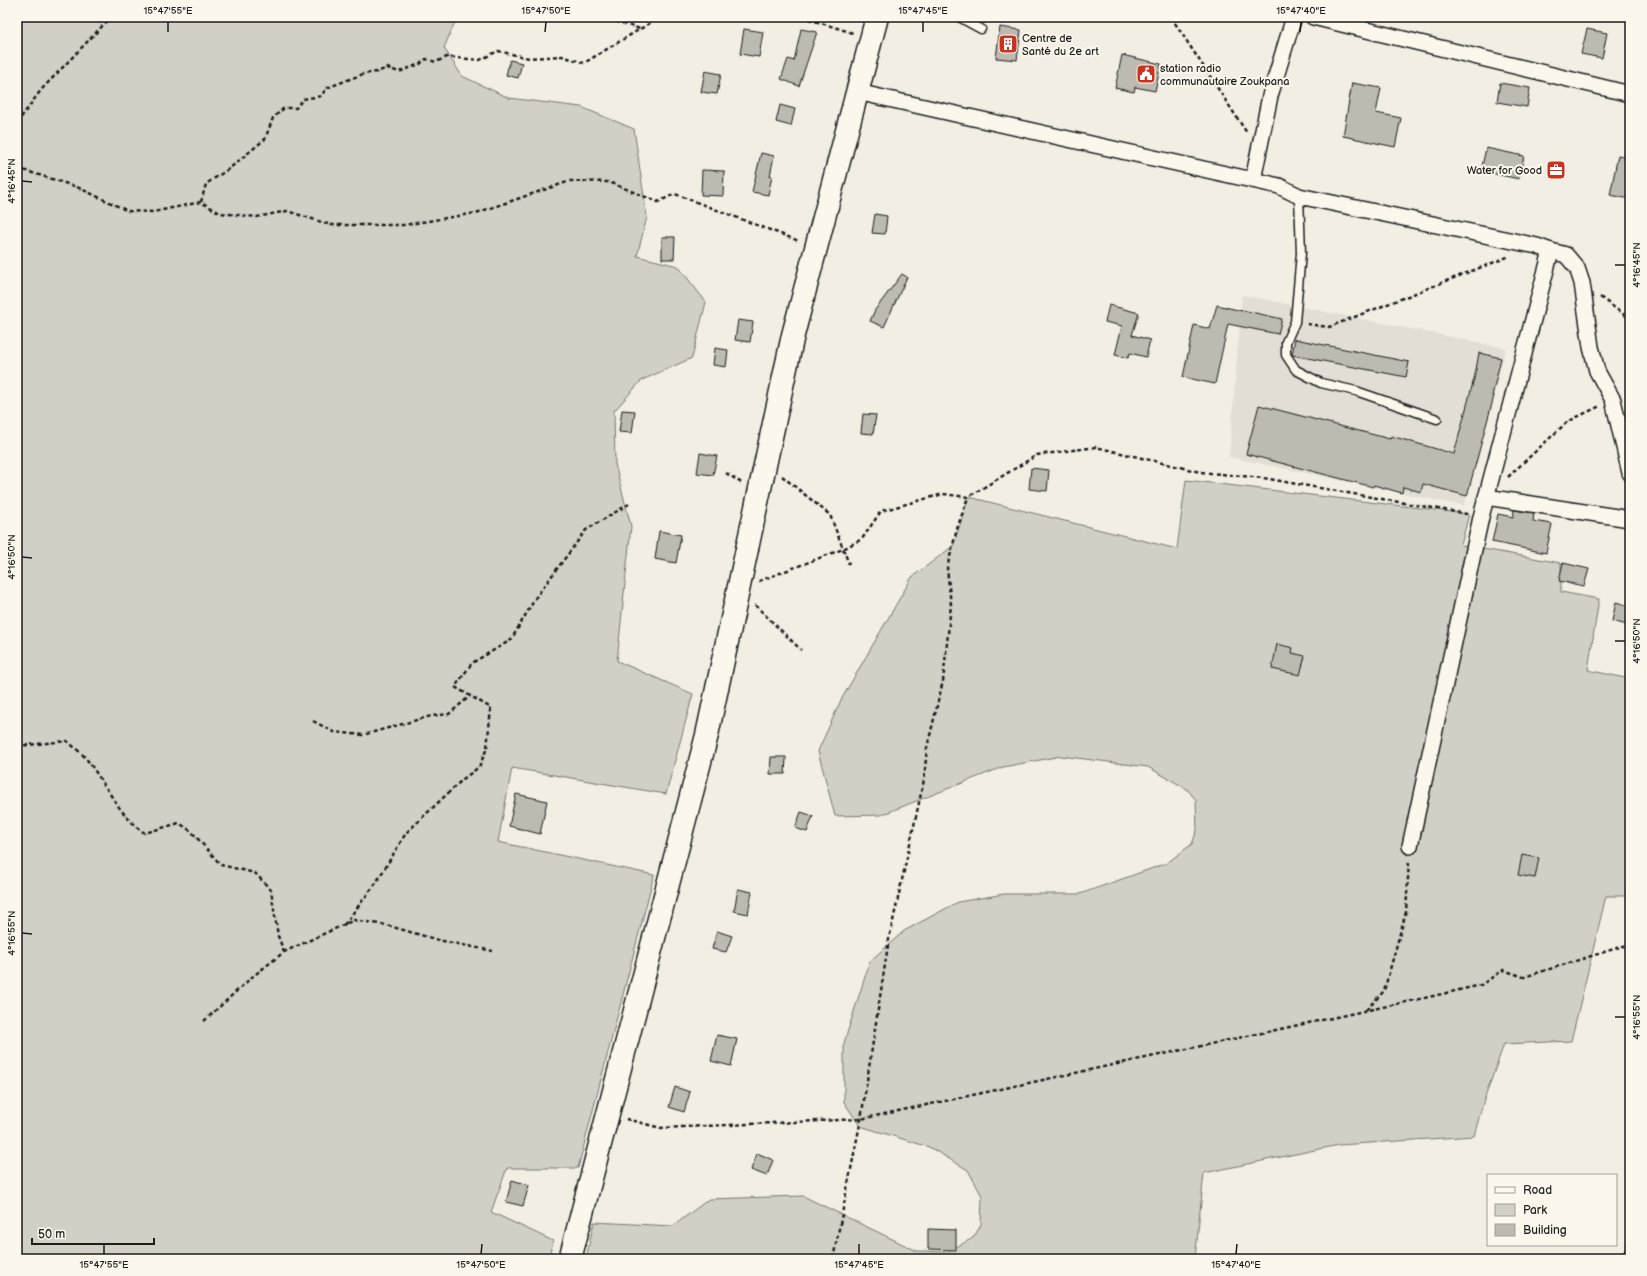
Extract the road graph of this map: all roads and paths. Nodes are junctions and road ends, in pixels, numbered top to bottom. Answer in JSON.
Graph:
{"nodes":[{"id":1,"x":111,"y":17,"type":"edge"},
{"id":2,"x":602,"y":17,"type":"edge"},
{"id":3,"x":660,"y":17,"type":"edge"},
{"id":4,"x":802,"y":17,"type":"edge"},
{"id":5,"x":876,"y":17,"type":"edge"},
{"id":6,"x":960,"y":17,"type":"edge"},
{"id":7,"x":1171,"y":17,"type":"edge"},
{"id":8,"x":1294,"y":17,"type":"edge"},
{"id":9,"x":1312,"y":17,"type":"edge"},
{"id":10,"x":640,"y":29,"type":"junction"},
{"id":11,"x":981,"y":29,"type":"dead end"},
{"id":12,"x":871,"y":39,"type":"junction"},
{"id":13,"x":857,"y":92,"type":"junction"},
{"id":14,"x":1630,"y":94,"type":"edge"},
{"id":15,"x":17,"y":123,"type":"edge"},
{"id":16,"x":1259,"y":152,"type":"junction"},
{"id":17,"x":17,"y":168,"type":"edge"},
{"id":18,"x":1253,"y":180,"type":"junction"},
{"id":19,"x":1299,"y":196,"type":"junction"},
{"id":20,"x":201,"y":202,"type":"junction"},
{"id":21,"x":816,"y":248,"type":"junction"},
{"id":22,"x":1544,"y":248,"type":"junction"},
{"id":23,"x":1582,"y":283,"type":"junction"},
{"id":24,"x":1630,"y":320,"type":"edge"},
{"id":25,"x":1295,"y":322,"type":"junction"},
{"id":26,"x":1613,"y":400,"type":"junction"},
{"id":27,"x":1437,"y":419,"type":"dead end"},
{"id":28,"x":766,"y":462,"type":"junction"},
{"id":29,"x":1630,"y":473,"type":"edge"},
{"id":30,"x":968,"y":497,"type":"junction"},
{"id":31,"x":1486,"y":497,"type":"junction"},
{"id":32,"x":629,"y":504,"type":"dead end"},
{"id":33,"x":1482,"y":517,"type":"junction"},
{"id":34,"x":1630,"y":519,"type":"edge"},
{"id":35,"x":843,"y":549,"type":"junction"},
{"id":36,"x":849,"y":564,"type":"dead end"},
{"id":37,"x":738,"y":589,"type":"junction"},
{"id":38,"x":801,"y":650,"type":"dead end"},
{"id":39,"x":470,"y":696,"type":"junction"},
{"id":40,"x":313,"y":721,"type":"dead end"},
{"id":41,"x":17,"y":746,"type":"edge"},
{"id":42,"x":1410,"y":846,"type":"joint"},
{"id":43,"x":344,"y":925,"type":"junction"},
{"id":44,"x":1630,"y":944,"type":"edge"},
{"id":45,"x":493,"y":950,"type":"dead end"},
{"id":46,"x":284,"y":952,"type":"junction"},
{"id":47,"x":1366,"y":1010,"type":"junction"},
{"id":48,"x":204,"y":1021,"type":"dead end"},
{"id":49,"x":608,"y":1115,"type":"junction"},
{"id":50,"x":861,"y":1119,"type":"junction"},
{"id":51,"x":1630,"y":1230,"type":"edge"},
{"id":52,"x":570,"y":1259,"type":"edge"},
{"id":53,"x":833,"y":1259,"type":"edge"},
{"id":54,"x":1623,"y":1259,"type":"edge"}],
"edges":[{"from":1,"to":15,"type":"path"},
{"from":2,"to":10,"type":"path"},
{"from":3,"to":10,"type":"path"},
{"from":4,"to":12,"type":"path"},
{"from":5,"to":12,"type":"main road"},
{"from":6,"to":11,"type":"lane"},
{"from":7,"to":16,"type":"path"},
{"from":8,"to":16,"type":"street"},
{"from":9,"to":14,"type":"street"},
{"from":10,"to":20,"type":"path"},
{"from":12,"to":13,"type":"main road"},
{"from":13,"to":18,"type":"street"},
{"from":13,"to":21,"type":"main road"},
{"from":16,"to":18,"type":"street"},
{"from":17,"to":20,"type":"path"},
{"from":18,"to":19,"type":"street"},
{"from":19,"to":22,"type":"street"},
{"from":19,"to":25,"type":"lane"},
{"from":20,"to":21,"type":"path"},
{"from":21,"to":28,"type":"main road"},
{"from":22,"to":23,"type":"street"},
{"from":22,"to":25,"type":"path"},
{"from":22,"to":31,"type":"street"},
{"from":23,"to":24,"type":"path"},
{"from":23,"to":26,"type":"street"},
{"from":25,"to":27,"type":"lane"},
{"from":26,"to":29,"type":"street"},
{"from":26,"to":31,"type":"path"},
{"from":28,"to":35,"type":"path"},
{"from":28,"to":37,"type":"main road"},
{"from":30,"to":33,"type":"path"},
{"from":30,"to":35,"type":"path"},
{"from":30,"to":50,"type":"path"},
{"from":31,"to":33,"type":"street"},
{"from":31,"to":34,"type":"street"},
{"from":32,"to":39,"type":"path"},
{"from":33,"to":42,"type":"street"},
{"from":35,"to":36,"type":"path"},
{"from":35,"to":37,"type":"path"},
{"from":37,"to":38,"type":"path"},
{"from":37,"to":49,"type":"main road"},
{"from":39,"to":40,"type":"path"},
{"from":39,"to":43,"type":"path"},
{"from":41,"to":46,"type":"path"},
{"from":42,"to":47,"type":"path"},
{"from":43,"to":45,"type":"path"},
{"from":43,"to":46,"type":"path"},
{"from":44,"to":47,"type":"path"},
{"from":46,"to":48,"type":"path"},
{"from":47,"to":50,"type":"path"},
{"from":49,"to":50,"type":"path"},
{"from":49,"to":52,"type":"main road"},
{"from":50,"to":53,"type":"path"},
{"from":51,"to":54,"type":"path"}]}
